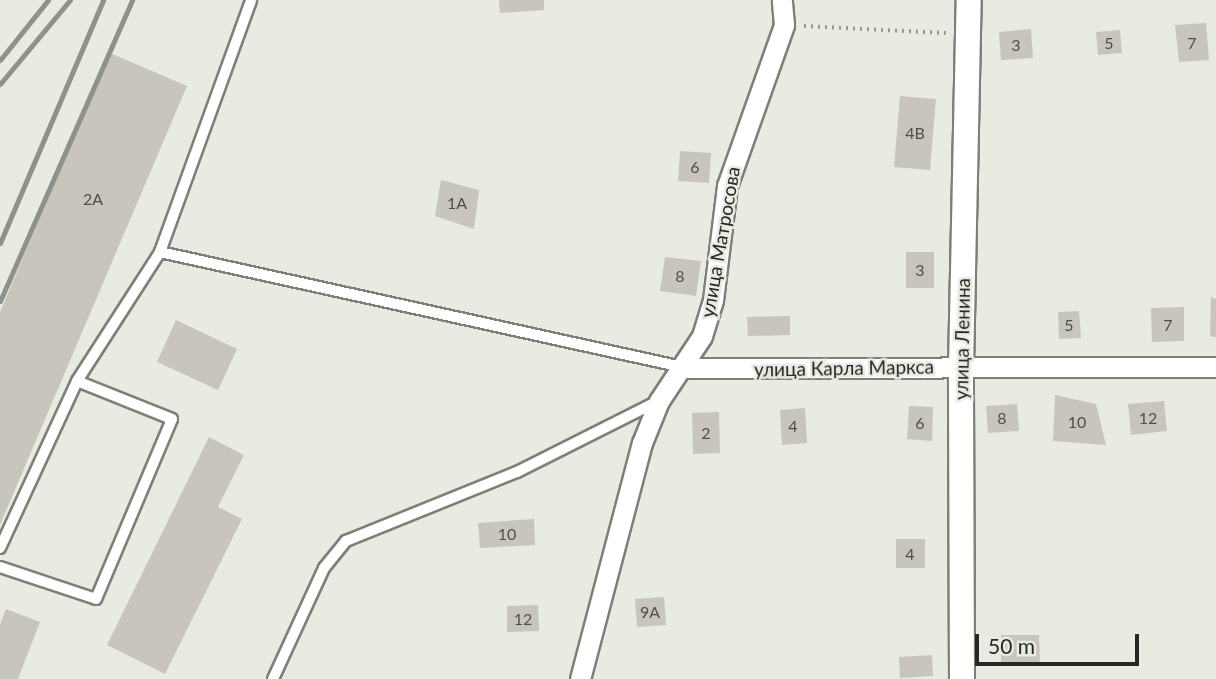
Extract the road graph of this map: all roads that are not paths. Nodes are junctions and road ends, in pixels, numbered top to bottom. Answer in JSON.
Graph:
{"nodes":[{"id":1,"x":251,"y":0,"type":"edge"},
{"id":2,"x":782,"y":0,"type":"edge"},
{"id":3,"x":969,"y":0,"type":"edge"},
{"id":4,"x":160,"y":252,"type":"junction"},
{"id":5,"x":961,"y":366,"type":"junction"},
{"id":6,"x":683,"y":368,"type":"junction"},
{"id":7,"x":1216,"y":368,"type":"edge"},
{"id":8,"x":77,"y":381,"type":"junction"},
{"id":9,"x":659,"y":401,"type":"junction"},
{"id":10,"x":0,"y":548,"type":"edge"},
{"id":11,"x":0,"y":566,"type":"edge"},
{"id":12,"x":273,"y":679,"type":"edge"},
{"id":13,"x":580,"y":679,"type":"edge"},
{"id":14,"x":962,"y":679,"type":"edge"}],
"edges":[{"from":1,"to":4,"type":"lane"},
{"from":2,"to":6,"type":"street","name":"улица Матросова"},
{"from":3,"to":5,"type":"street","name":"улица Ленина"},
{"from":4,"to":6,"type":"lane"},
{"from":4,"to":8,"type":"lane"},
{"from":5,"to":6,"type":"street","name":"улица Карла Маркса"},
{"from":5,"to":7,"type":"street","name":"улица Карла Маркса"},
{"from":5,"to":14,"type":"street","name":"улица Ленина"},
{"from":6,"to":9,"type":"street","name":"улица Матросова"},
{"from":8,"to":10,"type":"lane"},
{"from":8,"to":11,"type":"lane"},
{"from":9,"to":12,"type":"lane"},
{"from":9,"to":13,"type":"street","name":"улица Матросова"}]}
